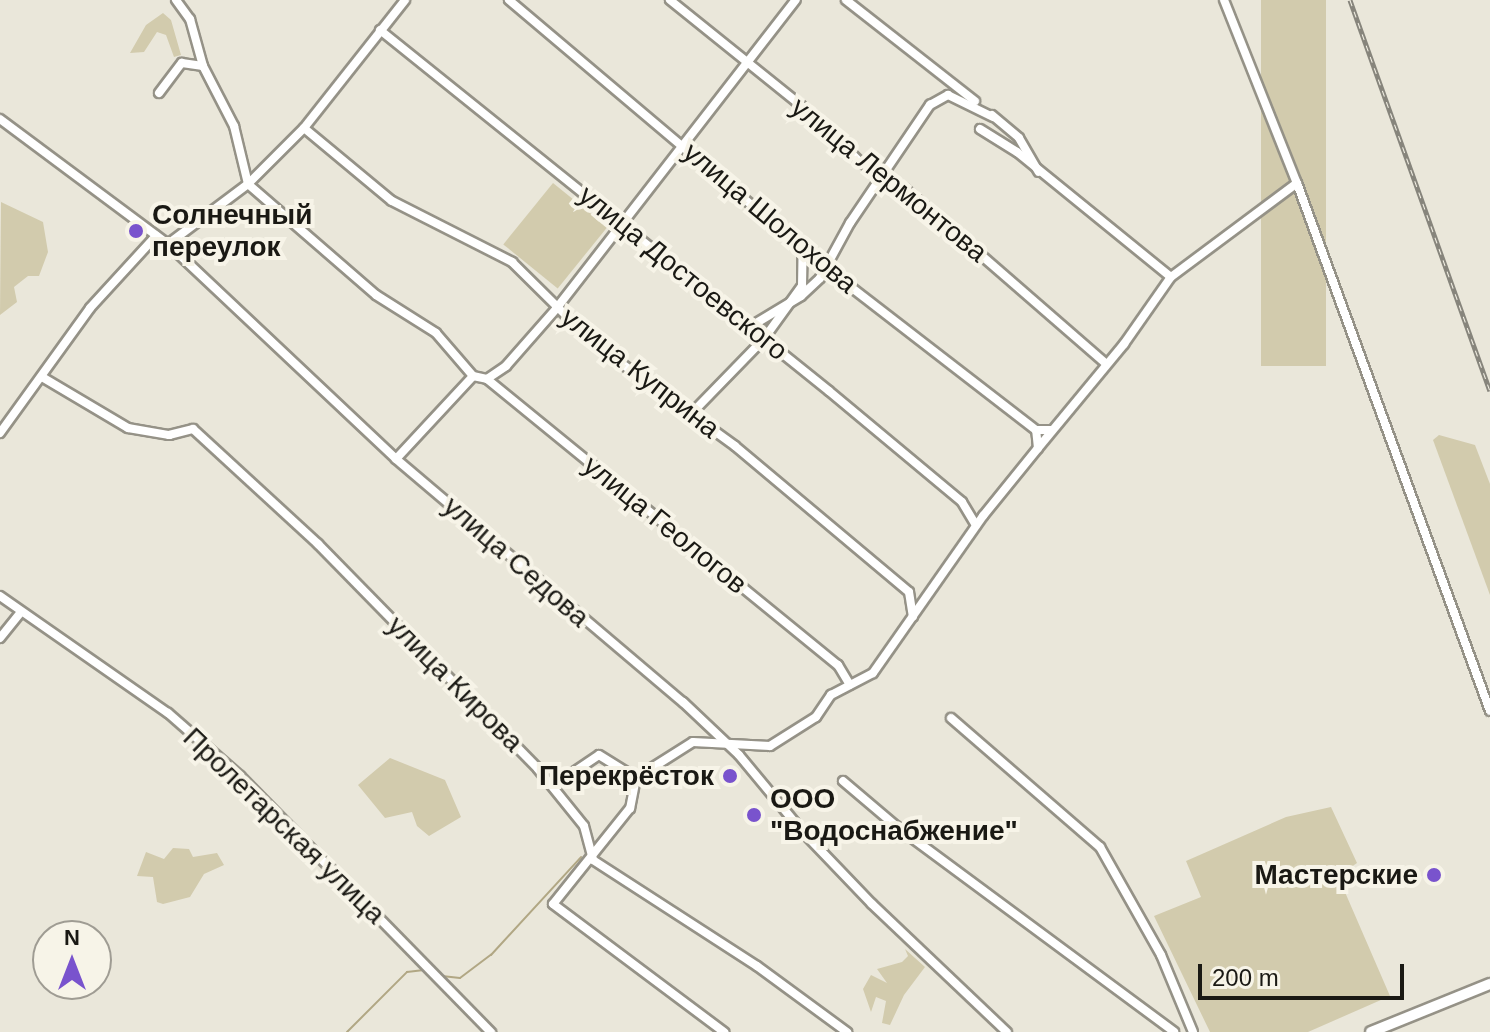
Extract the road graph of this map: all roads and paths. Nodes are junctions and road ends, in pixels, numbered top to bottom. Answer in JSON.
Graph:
{"nodes":[{"id":1,"x":176,"y":0,"type":"edge"},
{"id":2,"x":405,"y":0,"type":"edge"},
{"id":3,"x":509,"y":0,"type":"edge"},
{"id":4,"x":670,"y":0,"type":"edge"},
{"id":5,"x":796,"y":0,"type":"edge"},
{"id":6,"x":846,"y":0,"type":"edge"},
{"id":7,"x":1224,"y":0,"type":"edge"},
{"id":8,"x":380,"y":30,"type":"junction"},
{"id":9,"x":747,"y":63,"type":"junction"},
{"id":10,"x":203,"y":66,"type":"junction"},
{"id":11,"x":159,"y":93,"type":"dead end"},
{"id":12,"x":993,"y":117,"type":"junction"},
{"id":13,"x":0,"y":119,"type":"edge"},
{"id":14,"x":304,"y":128,"type":"junction"},
{"id":15,"x":980,"y":129,"type":"dead end"},
{"id":16,"x":682,"y":145,"type":"junction"},
{"id":17,"x":1039,"y":172,"type":"junction"},
{"id":18,"x":885,"y":177,"type":"junction"},
{"id":19,"x":1297,"y":183,"type":"junction"},
{"id":20,"x":248,"y":184,"type":"junction"},
{"id":21,"x":619,"y":222,"type":"junction"},
{"id":22,"x":156,"y":236,"type":"junction"},
{"id":23,"x":168,"y":244,"type":"junction"},
{"id":24,"x":803,"y":247,"type":"junction"},
{"id":25,"x":825,"y":267,"type":"junction"},
{"id":26,"x":1171,"y":277,"type":"junction"},
{"id":27,"x":790,"y":302,"type":"junction"},
{"id":28,"x":556,"y":309,"type":"junction"},
{"id":29,"x":747,"y":328,"type":"junction"},
{"id":30,"x":763,"y":340,"type":"junction"},
{"id":31,"x":1104,"y":362,"type":"junction"},
{"id":32,"x":473,"y":376,"type":"junction"},
{"id":33,"x":42,"y":377,"type":"junction"},
{"id":34,"x":487,"y":379,"type":"junction"},
{"id":35,"x":688,"y":417,"type":"junction"},
{"id":36,"x":1036,"y":430,"type":"junction"},
{"id":37,"x":1051,"y":430,"type":"junction"},
{"id":38,"x":0,"y":433,"type":"edge"},
{"id":39,"x":1038,"y":448,"type":"junction"},
{"id":40,"x":396,"y":459,"type":"junction"},
{"id":41,"x":976,"y":525,"type":"junction"},
{"id":42,"x":909,"y":592,"type":"junction"},
{"id":43,"x":930,"y":593,"type":"junction"},
{"id":44,"x":0,"y":596,"type":"edge"},
{"id":45,"x":21,"y":612,"type":"junction"},
{"id":46,"x":913,"y":617,"type":"junction"},
{"id":47,"x":0,"y":638,"type":"edge"},
{"id":48,"x":850,"y":685,"type":"junction"},
{"id":49,"x":1490,"y":711,"type":"edge"},
{"id":50,"x":951,"y":718,"type":"dead end"},
{"id":51,"x":724,"y":739,"type":"junction"},
{"id":52,"x":743,"y":745,"type":"junction"},
{"id":53,"x":739,"y":755,"type":"junction"},
{"id":54,"x":636,"y":778,"type":"junction"},
{"id":55,"x":843,"y":781,"type":"dead end"},
{"id":56,"x":553,"y":786,"type":"junction"},
{"id":57,"x":593,"y":860,"type":"junction"},
{"id":58,"x":1490,"y":984,"type":"edge"},
{"id":59,"x":491,"y":1032,"type":"edge"},
{"id":60,"x":724,"y":1032,"type":"edge"},
{"id":61,"x":847,"y":1032,"type":"edge"},
{"id":62,"x":1007,"y":1032,"type":"edge"},
{"id":63,"x":1174,"y":1032,"type":"edge"},
{"id":64,"x":1193,"y":1032,"type":"edge"},
{"id":65,"x":1371,"y":1032,"type":"edge"}],
"edges":[{"from":1,"to":10,"type":"street"},
{"from":2,"to":8,"type":"street"},
{"from":3,"to":16,"type":"street","name":"улица Шолохова"},
{"from":4,"to":9,"type":"street","name":"улица Лермонтова"},
{"from":5,"to":9,"type":"street"},
{"from":6,"to":12,"type":"street"},
{"from":7,"to":19,"type":"street"},
{"from":8,"to":14,"type":"street"},
{"from":8,"to":21,"type":"street","name":"улица Достоевского"},
{"from":9,"to":16,"type":"street"},
{"from":9,"to":18,"type":"street","name":"улица Лермонтова"},
{"from":10,"to":11,"type":"street"},
{"from":10,"to":20,"type":"street"},
{"from":12,"to":17,"type":"street"},
{"from":12,"to":18,"type":"street"},
{"from":13,"to":22,"type":"street","name":"улица Седова"},
{"from":14,"to":20,"type":"street"},
{"from":14,"to":28,"type":"street","name":"улица Куприна"},
{"from":15,"to":17,"type":"street"},
{"from":16,"to":21,"type":"street"},
{"from":16,"to":24,"type":"street","name":"улица Шолохова"},
{"from":17,"to":26,"type":"street"},
{"from":18,"to":25,"type":"street"},
{"from":18,"to":31,"type":"street","name":"улица Лермонтова"},
{"from":19,"to":26,"type":"street"},
{"from":19,"to":49,"type":"street"},
{"from":20,"to":23,"type":"street"},
{"from":20,"to":32,"type":"street"},
{"from":21,"to":28,"type":"street"},
{"from":21,"to":29,"type":"street","name":"улица Достоевского"},
{"from":22,"to":23,"type":"street","name":"улица Седова"},
{"from":22,"to":33,"type":"street"},
{"from":23,"to":40,"type":"street","name":"улица Седова"},
{"from":24,"to":25,"type":"street","name":"улица Шолохова"},
{"from":24,"to":27,"type":"street"},
{"from":25,"to":27,"type":"street"},
{"from":25,"to":36,"type":"street","name":"улица Шолохова"},
{"from":26,"to":31,"type":"street"},
{"from":27,"to":29,"type":"street"},
{"from":27,"to":30,"type":"street"},
{"from":28,"to":34,"type":"street"},
{"from":28,"to":35,"type":"street","name":"улица Куприна"},
{"from":29,"to":30,"type":"street","name":"улица Достоевского"},
{"from":30,"to":35,"type":"street"},
{"from":30,"to":41,"type":"street","name":"улица Достоевского"},
{"from":31,"to":37,"type":"street"},
{"from":32,"to":34,"type":"street","name":"улица Геологов"},
{"from":32,"to":40,"type":"street"},
{"from":33,"to":38,"type":"street"},
{"from":33,"to":56,"type":"street","name":"улица Кирова"},
{"from":34,"to":48,"type":"street","name":"улица Геологов"},
{"from":35,"to":42,"type":"street","name":"улица Куприна"},
{"from":36,"to":37,"type":"street"},
{"from":36,"to":39,"type":"street"},
{"from":37,"to":39,"type":"street"},
{"from":39,"to":41,"type":"street"},
{"from":40,"to":51,"type":"street","name":"улица Седова"},
{"from":41,"to":43,"type":"street"},
{"from":42,"to":43,"type":"street"},
{"from":42,"to":46,"type":"street"},
{"from":43,"to":46,"type":"street"},
{"from":44,"to":45,"type":"street","name":"Пролетарская улица"},
{"from":45,"to":47,"type":"street"},
{"from":45,"to":59,"type":"street","name":"Пролетарская улица"},
{"from":46,"to":48,"type":"street"},
{"from":48,"to":52,"type":"street"},
{"from":50,"to":64,"type":"street"},
{"from":51,"to":52,"type":"street"},
{"from":51,"to":53,"type":"street","name":"улица Седова"},
{"from":51,"to":54,"type":"street"},
{"from":52,"to":53,"type":"street"},
{"from":53,"to":62,"type":"street","name":"улица Седова"},
{"from":54,"to":56,"type":"street"},
{"from":54,"to":57,"type":"street"},
{"from":55,"to":63,"type":"street"},
{"from":56,"to":57,"type":"street","name":"улица Кирова"},
{"from":57,"to":60,"type":"street"},
{"from":57,"to":61,"type":"street"},
{"from":58,"to":65,"type":"street"}]}
